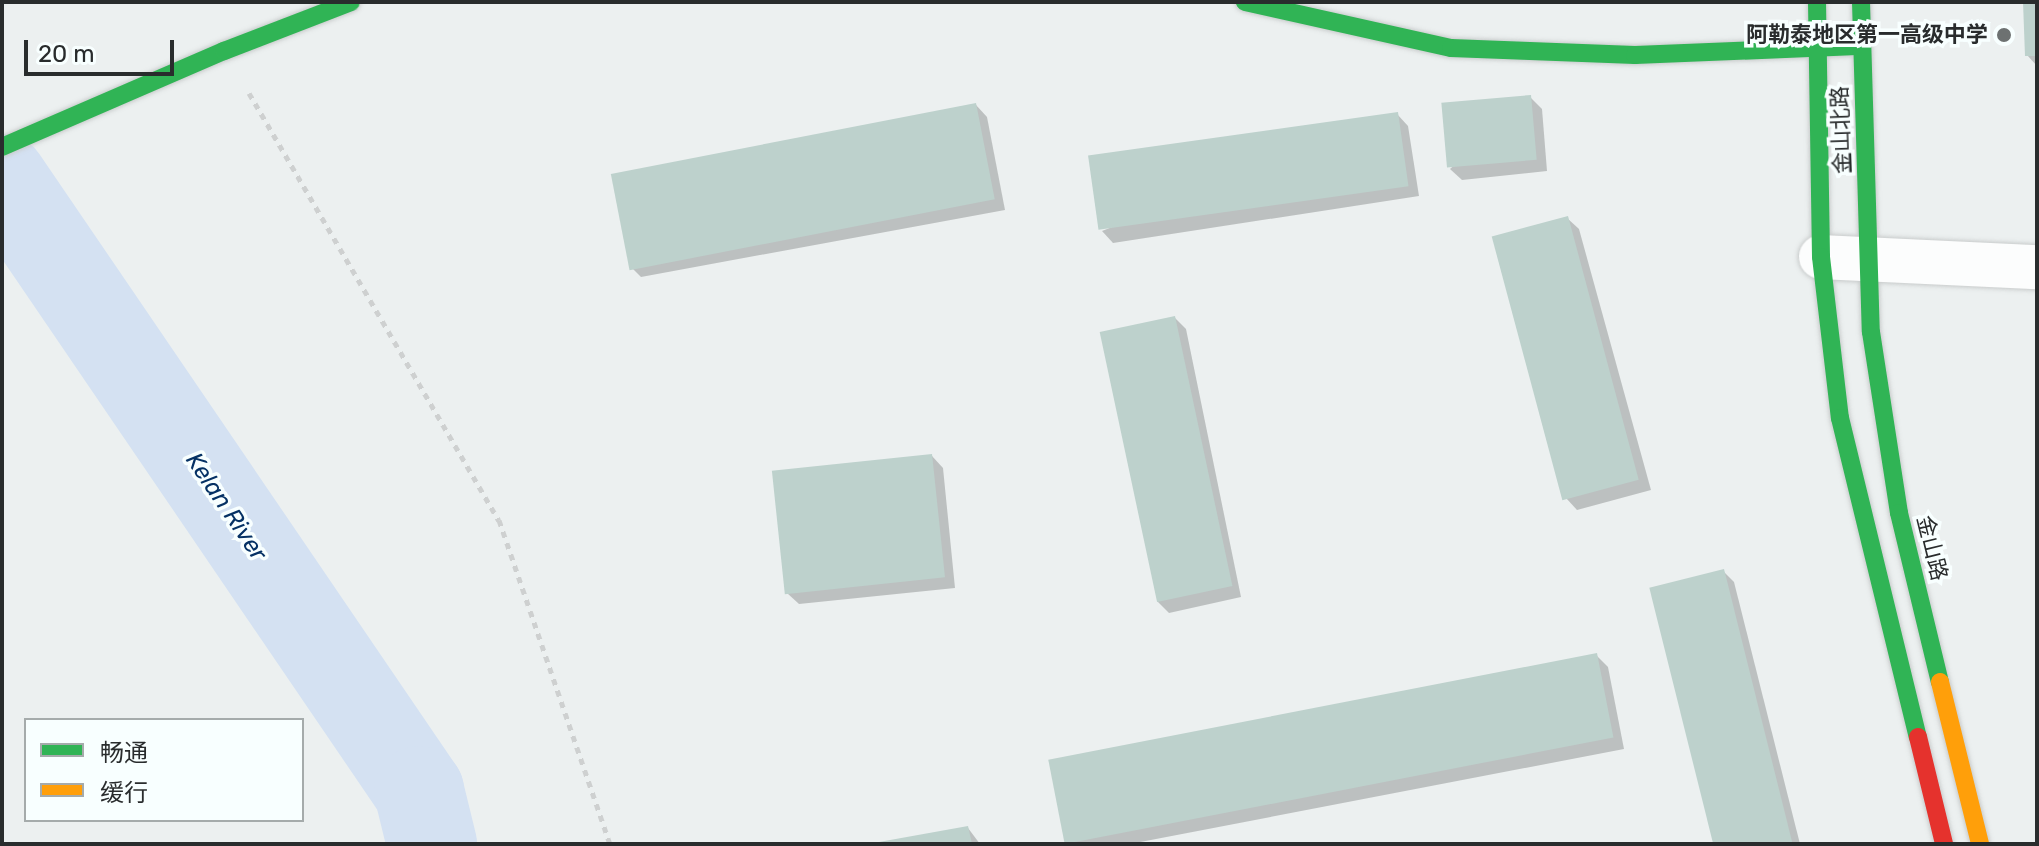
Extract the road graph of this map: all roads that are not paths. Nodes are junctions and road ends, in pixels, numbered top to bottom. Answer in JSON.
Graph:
{"nodes":[{"id":1,"x":351,"y":2,"type":"edge"},
{"id":2,"x":1245,"y":2,"type":"edge"},
{"id":3,"x":1817,"y":2,"type":"edge"},
{"id":4,"x":1861,"y":2,"type":"edge"},
{"id":5,"x":1862,"y":46,"type":"junction"},
{"id":6,"x":1817,"y":48,"type":"junction"},
{"id":7,"x":2,"y":147,"type":"edge"},
{"id":8,"x":1821,"y":257,"type":"junction"},
{"id":9,"x":1870,"y":257,"type":"junction"},
{"id":10,"x":2037,"y":267,"type":"edge"},
{"id":11,"x":1944,"y":844,"type":"edge"},
{"id":12,"x":1980,"y":844,"type":"edge"}],
"edges":[{"from":1,"to":7,"type":"main road"},
{"from":2,"to":6,"type":"main road"},
{"from":3,"to":6,"type":"main road"},
{"from":4,"to":5,"type":"main road","name":"金山北路"},
{"from":5,"to":6,"type":"main road"},
{"from":5,"to":9,"type":"main road","name":"金山北路"},
{"from":6,"to":8,"type":"main road"},
{"from":8,"to":9,"type":"street"},
{"from":8,"to":11,"type":"main road"},
{"from":9,"to":10,"type":"street"},
{"from":9,"to":12,"type":"main road","name":"金山路"}]}
